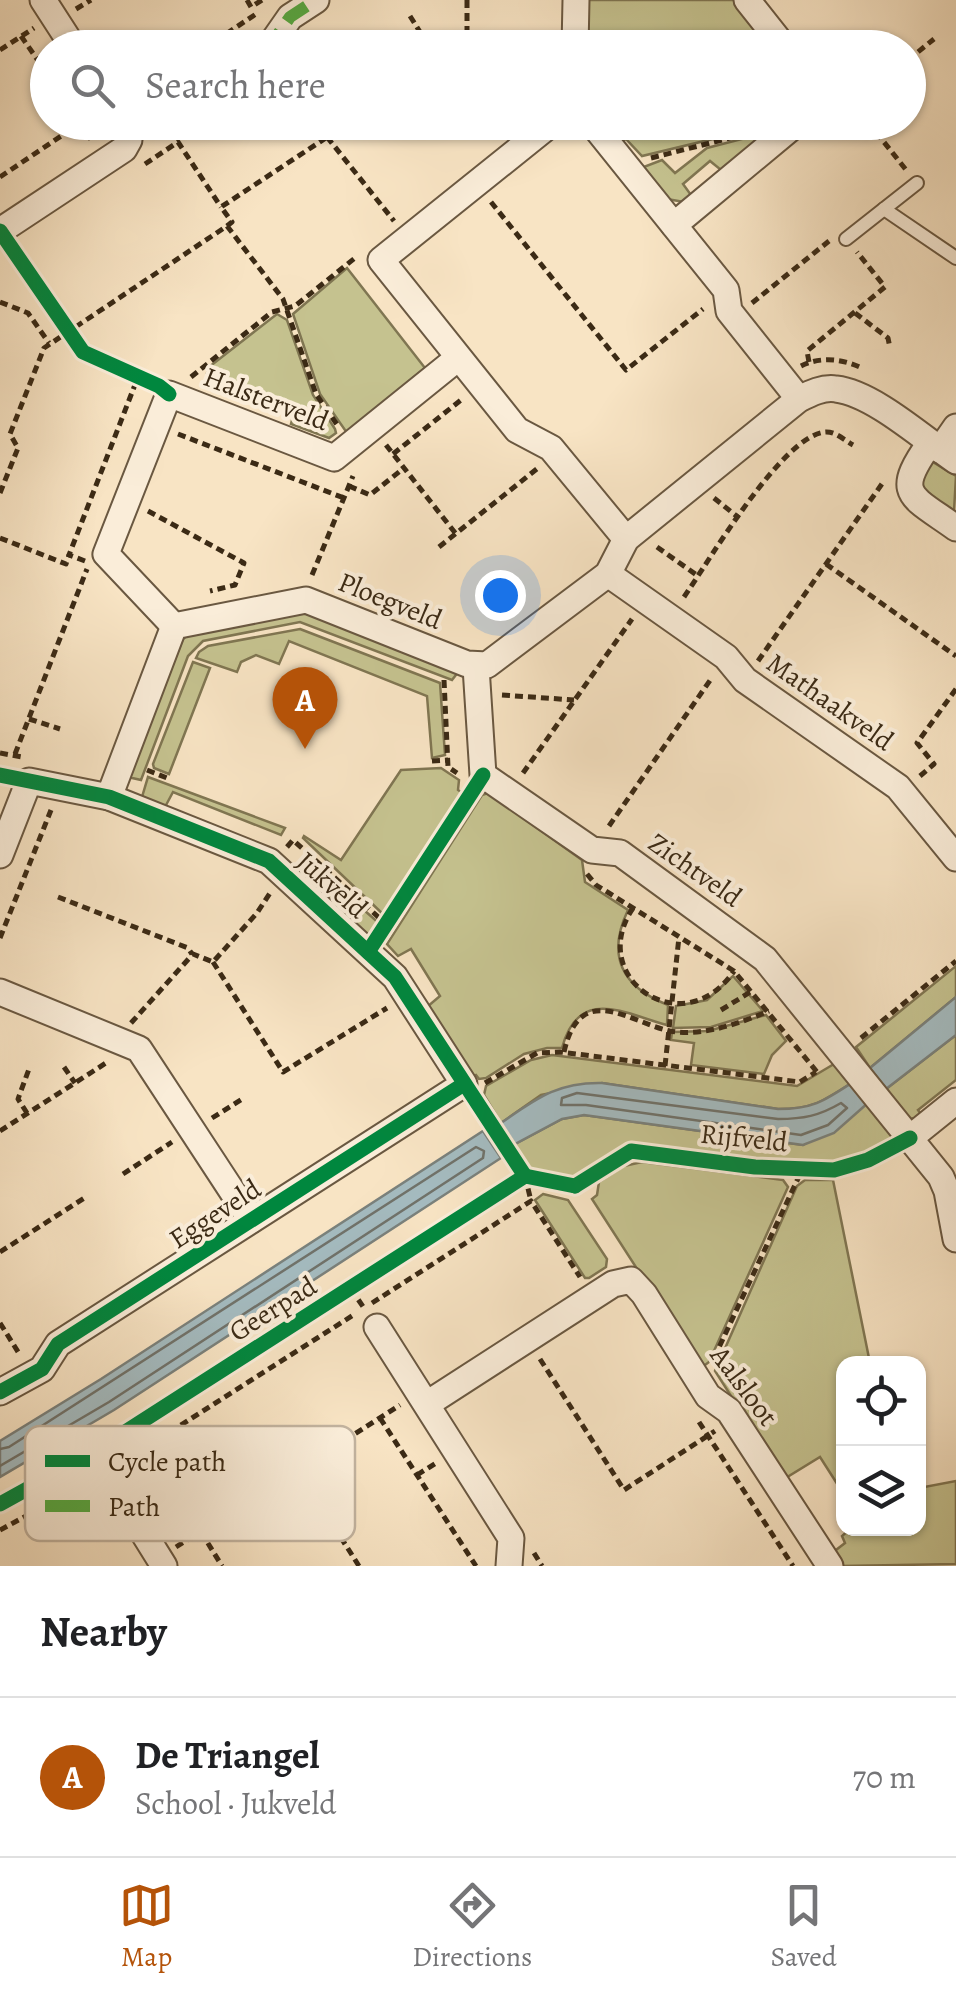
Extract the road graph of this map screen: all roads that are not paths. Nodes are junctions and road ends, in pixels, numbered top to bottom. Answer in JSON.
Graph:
{"nodes":[{"id":1,"x":42,"y":0,"type":"edge"},
{"id":2,"x":316,"y":0,"type":"edge"},
{"id":3,"x":576,"y":0,"type":"edge"},
{"id":4,"x":747,"y":0,"type":"edge"},
{"id":5,"x":62,"y":30,"type":"edge"},
{"id":6,"x":281,"y":30,"type":"edge"},
{"id":7,"x":575,"y":30,"type":"edge"},
{"id":8,"x":771,"y":30,"type":"edge"},
{"id":9,"x":129,"y":140,"type":"edge"},
{"id":10,"x":531,"y":140,"type":"edge"},
{"id":11,"x":606,"y":140,"type":"edge"},
{"id":12,"x":776,"y":140,"type":"edge"},
{"id":13,"x":916,"y":183,"type":"road end"},
{"id":14,"x":884,"y":209,"type":"junction"},
{"id":15,"x":674,"y":225,"type":"junction"},
{"id":16,"x":0,"y":231,"type":"edge"},
{"id":17,"x":846,"y":239,"type":"road end"},
{"id":18,"x":956,"y":258,"type":"edge"},
{"id":19,"x":458,"y":358,"type":"junction"},
{"id":20,"x":799,"y":399,"type":"junction"},
{"id":21,"x":956,"y":427,"type":"edge"},
{"id":22,"x":942,"y":451,"type":"edge"},
{"id":23,"x":956,"y":528,"type":"edge"},
{"id":24,"x":626,"y":540,"type":"junction"},
{"id":25,"x":608,"y":574,"type":"junction"},
{"id":26,"x":174,"y":626,"type":"junction"},
{"id":27,"x":476,"y":666,"type":"junction"},
{"id":28,"x":109,"y":797,"type":"junction"},
{"id":29,"x":0,"y":855,"type":"edge"},
{"id":30,"x":956,"y":858,"type":"edge"},
{"id":31,"x":0,"y":992,"type":"edge"},
{"id":32,"x":467,"y":1088,"type":"joint"},
{"id":33,"x":956,"y":1101,"type":"edge"},
{"id":34,"x":910,"y":1138,"type":"junction"},
{"id":35,"x":251,"y":1220,"type":"junction"},
{"id":36,"x":956,"y":1239,"type":"edge"},
{"id":37,"x":370,"y":1318,"type":"road end"},
{"id":38,"x":0,"y":1392,"type":"edge"},
{"id":39,"x":423,"y":1399,"type":"junction"},
{"id":40,"x":509,"y":1566,"type":"edge"},
{"id":41,"x":830,"y":1566,"type":"edge"}],
"edges":[{"from":1,"to":5,"type":"street"},
{"from":2,"to":6,"type":"street"},
{"from":3,"to":7,"type":"street"},
{"from":4,"to":8,"type":"street"},
{"from":9,"to":16,"type":"street"},
{"from":10,"to":19,"type":"street"},
{"from":11,"to":15,"type":"street"},
{"from":12,"to":15,"type":"street"},
{"from":13,"to":14,"type":"lane"},
{"from":14,"to":17,"type":"lane"},
{"from":14,"to":18,"type":"lane"},
{"from":15,"to":20,"type":"street"},
{"from":19,"to":24,"type":"street"},
{"from":19,"to":26,"type":"street","name":"Halsterveld"},
{"from":20,"to":22,"type":"street"},
{"from":20,"to":24,"type":"street"},
{"from":21,"to":22,"type":"street"},
{"from":22,"to":23,"type":"street"},
{"from":24,"to":25,"type":"street"},
{"from":25,"to":27,"type":"street"},
{"from":25,"to":30,"type":"street","name":"Mathaakveld"},
{"from":26,"to":27,"type":"street","name":"Ploegveld"},
{"from":26,"to":28,"type":"street"},
{"from":27,"to":34,"type":"street","name":"Zichtveld"},
{"from":28,"to":29,"type":"street"},
{"from":28,"to":32,"type":"street","name":"Jukveld"},
{"from":31,"to":35,"type":"street"},
{"from":32,"to":35,"type":"street","name":"Eggeveld"},
{"from":33,"to":34,"type":"street"},
{"from":34,"to":36,"type":"street","name":"Zichtveld"},
{"from":35,"to":38,"type":"street","name":"Eggeveld"},
{"from":37,"to":39,"type":"street"},
{"from":39,"to":40,"type":"street"},
{"from":39,"to":41,"type":"street","name":"Aalsloot"}]}
